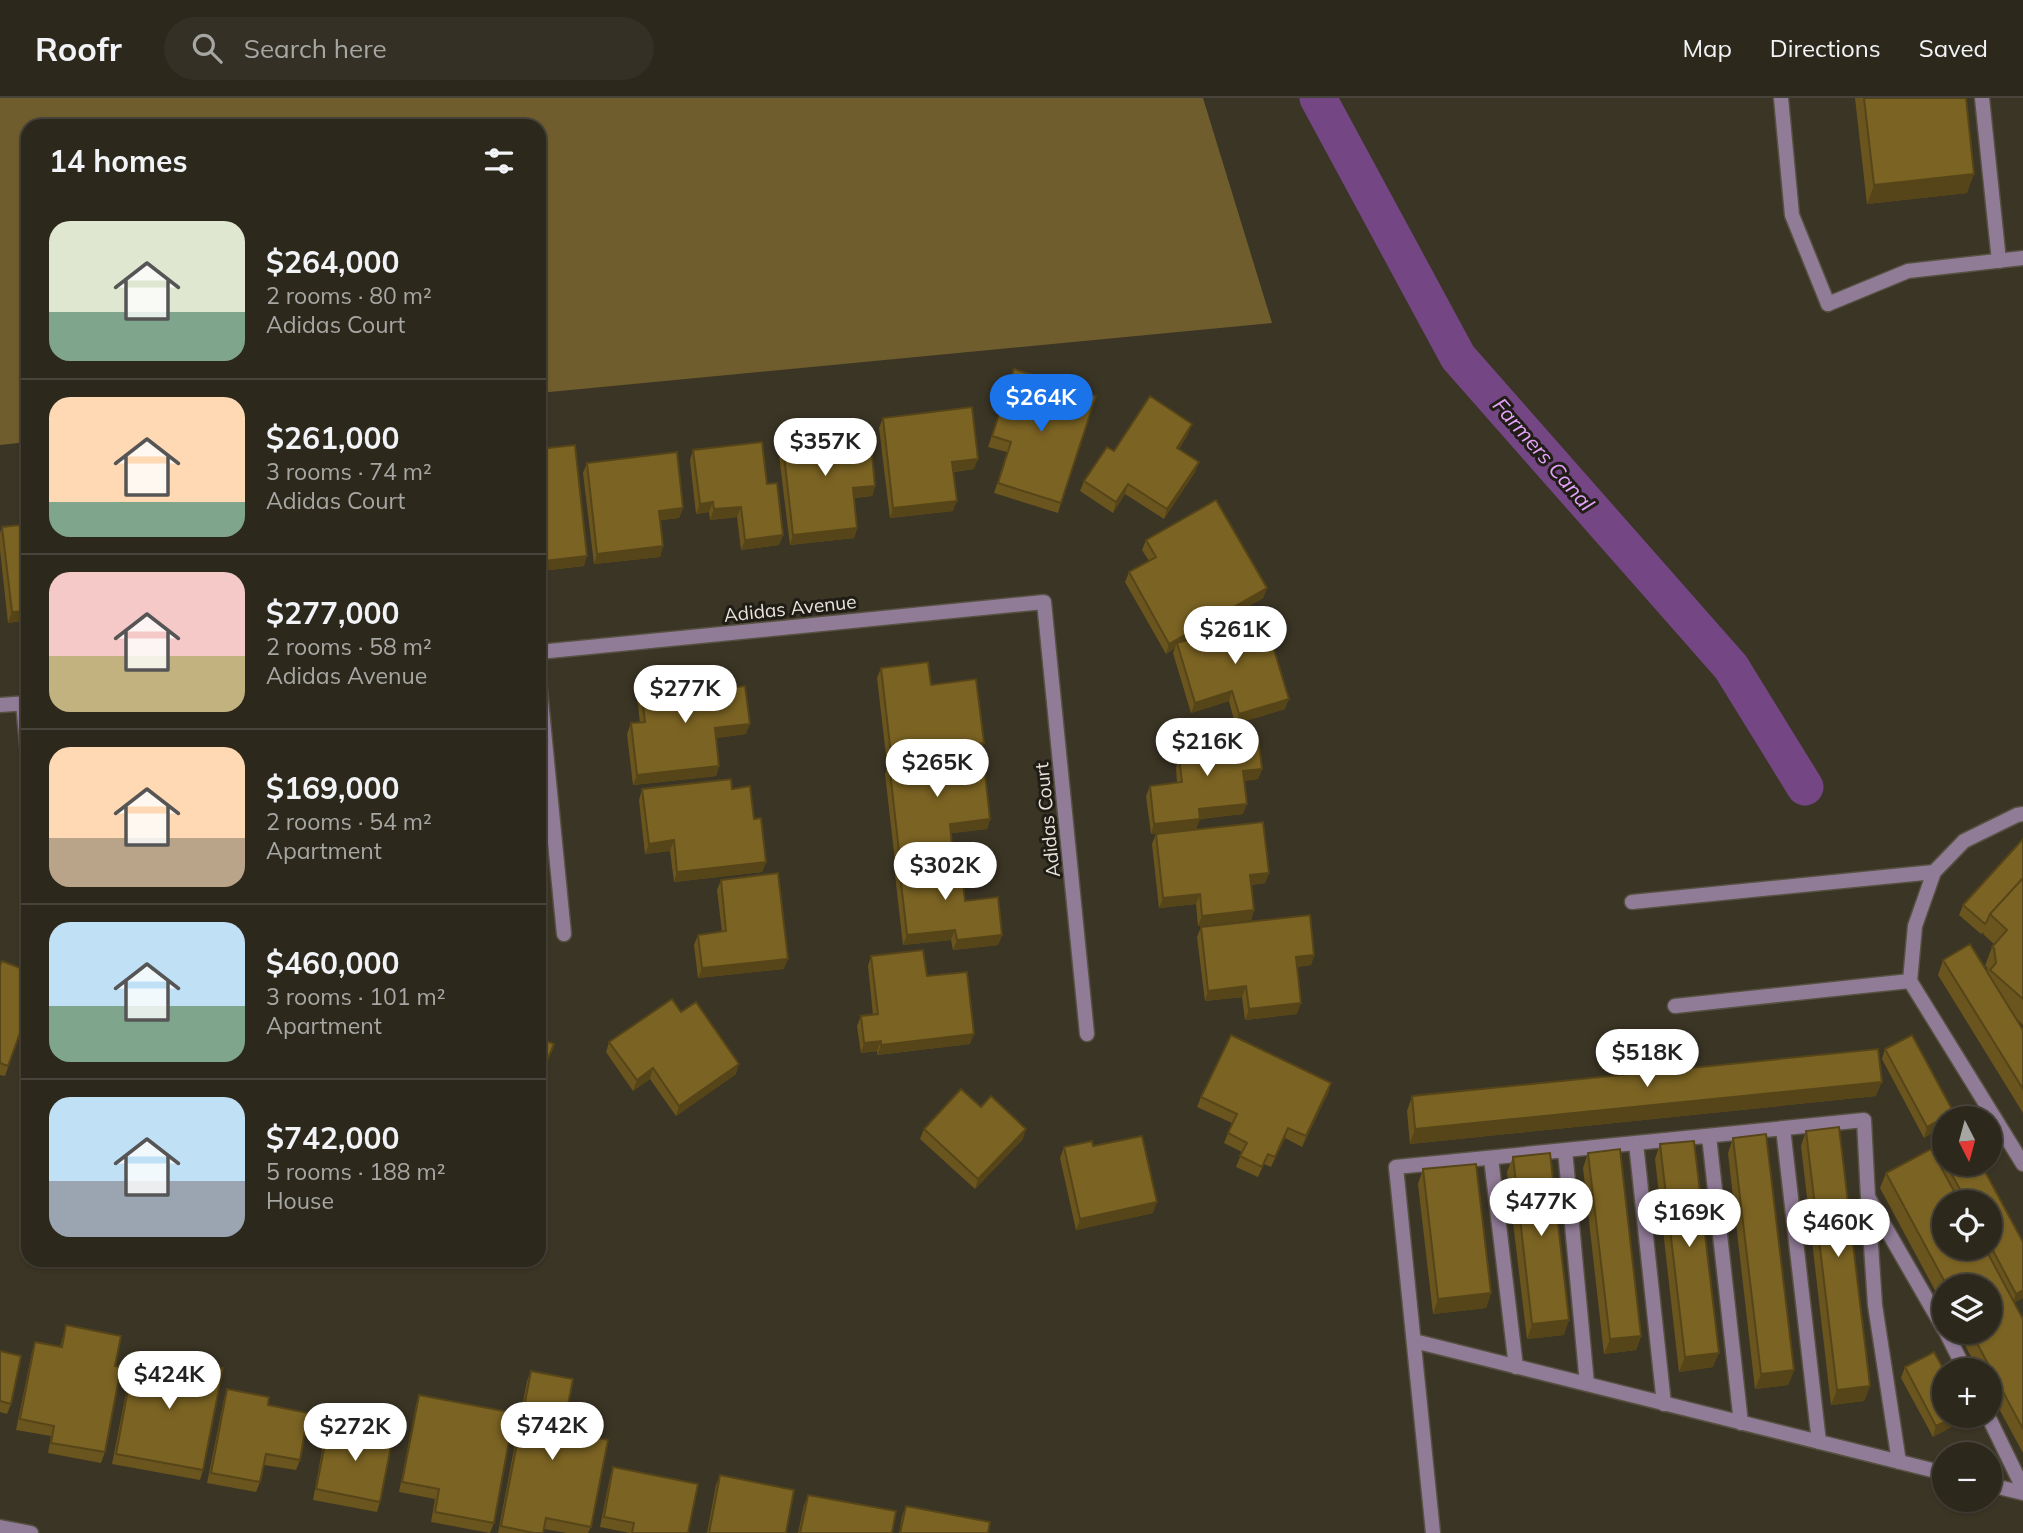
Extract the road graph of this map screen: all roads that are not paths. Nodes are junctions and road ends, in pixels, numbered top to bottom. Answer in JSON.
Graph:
{"nodes":[{"id":1,"x":1780,"y":98,"type":"edge"},
{"id":2,"x":1982,"y":98,"type":"edge"},
{"id":3,"x":2023,"y":258,"type":"edge"},
{"id":4,"x":1999,"y":261,"type":"junction"},
{"id":5,"x":1044,"y":602,"type":"joint"},
{"id":6,"x":546,"y":651,"type":"edge"},
{"id":7,"x":21,"y":703,"type":"edge"},
{"id":8,"x":0,"y":705,"type":"edge"},
{"id":9,"x":546,"y":751,"type":"edge"},
{"id":10,"x":2023,"y":814,"type":"edge"},
{"id":11,"x":1934,"y":872,"type":"junction"},
{"id":12,"x":1632,"y":902,"type":"dead end"},
{"id":13,"x":564,"y":934,"type":"dead end"},
{"id":14,"x":1910,"y":981,"type":"junction"},
{"id":15,"x":1675,"y":1006,"type":"dead end"},
{"id":16,"x":1087,"y":1034,"type":"dead end"},
{"id":17,"x":1783,"y":1128,"type":"junction"},
{"id":18,"x":1709,"y":1136,"type":"junction"},
{"id":19,"x":1636,"y":1143,"type":"junction"},
{"id":20,"x":1565,"y":1150,"type":"junction"},
{"id":21,"x":1490,"y":1158,"type":"junction"},
{"id":22,"x":2023,"y":1164,"type":"edge"},
{"id":23,"x":1868,"y":1197,"type":"junction"},
{"id":24,"x":1932,"y":1308,"type":"edge"},
{"id":25,"x":1414,"y":1341,"type":"junction"},
{"id":26,"x":1516,"y":1367,"type":"junction"},
{"id":27,"x":1587,"y":1384,"type":"junction"},
{"id":28,"x":1664,"y":1404,"type":"junction"},
{"id":29,"x":1741,"y":1423,"type":"junction"},
{"id":30,"x":1993,"y":1428,"type":"edge"},
{"id":31,"x":1819,"y":1442,"type":"junction"},
{"id":32,"x":1899,"y":1462,"type":"junction"},
{"id":33,"x":1932,"y":1470,"type":"edge"},
{"id":34,"x":2002,"y":1488,"type":"edge"},
{"id":35,"x":2023,"y":1488,"type":"edge"},
{"id":36,"x":2023,"y":1493,"type":"edge"},
{"id":37,"x":0,"y":1527,"type":"edge"},
{"id":38,"x":31,"y":1533,"type":"edge"},
{"id":39,"x":1433,"y":1533,"type":"edge"}],
"edges":[{"from":1,"to":4,"type":"street"},
{"from":2,"to":4,"type":"street"},
{"from":3,"to":4,"type":"street"},
{"from":5,"to":6,"type":"street","name":"Adidas Avenue"},
{"from":5,"to":16,"type":"street","name":"Adidas Court"},
{"from":7,"to":8,"type":"street"},
{"from":9,"to":13,"type":"street"},
{"from":10,"to":11,"type":"street"},
{"from":11,"to":12,"type":"street"},
{"from":11,"to":14,"type":"street"},
{"from":14,"to":15,"type":"street"},
{"from":14,"to":22,"type":"street"},
{"from":17,"to":18,"type":"street"},
{"from":17,"to":23,"type":"street"},
{"from":17,"to":31,"type":"street"},
{"from":18,"to":19,"type":"street"},
{"from":18,"to":29,"type":"street"},
{"from":19,"to":20,"type":"street"},
{"from":19,"to":28,"type":"street"},
{"from":20,"to":21,"type":"street"},
{"from":20,"to":27,"type":"street"},
{"from":21,"to":25,"type":"street"},
{"from":21,"to":26,"type":"street"},
{"from":23,"to":24,"type":"street"},
{"from":23,"to":32,"type":"street"},
{"from":25,"to":26,"type":"street"},
{"from":25,"to":39,"type":"street"},
{"from":26,"to":27,"type":"street"},
{"from":27,"to":28,"type":"street"},
{"from":28,"to":29,"type":"street"},
{"from":29,"to":31,"type":"street"},
{"from":30,"to":35,"type":"street"},
{"from":31,"to":32,"type":"street"},
{"from":32,"to":33,"type":"street"},
{"from":34,"to":36,"type":"street"},
{"from":37,"to":38,"type":"street"}]}
